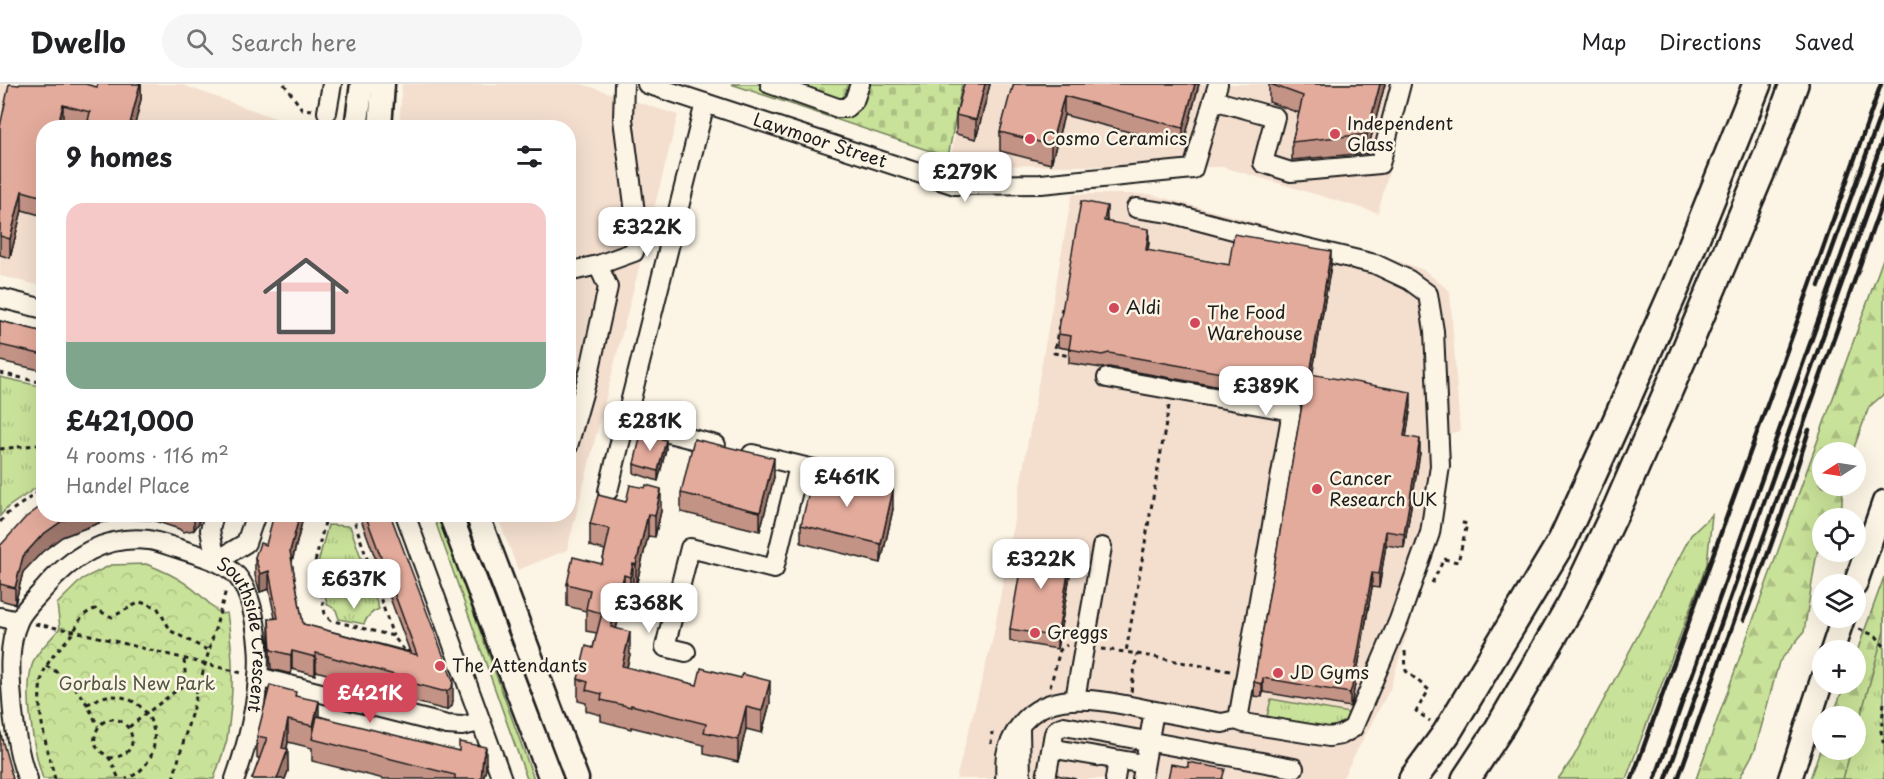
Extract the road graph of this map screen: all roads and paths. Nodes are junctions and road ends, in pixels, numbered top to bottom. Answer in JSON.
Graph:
{"nodes":[{"id":1,"x":284,"y":84,"type":"edge"},
{"id":2,"x":332,"y":84,"type":"edge"},
{"id":3,"x":362,"y":84,"type":"edge"},
{"id":4,"x":382,"y":84,"type":"edge"},
{"id":5,"x":624,"y":84,"type":"edge"},
{"id":6,"x":647,"y":84,"type":"edge"},
{"id":7,"x":770,"y":84,"type":"edge"},
{"id":8,"x":860,"y":84,"type":"edge"},
{"id":9,"x":1401,"y":84,"type":"edge"},
{"id":10,"x":1757,"y":84,"type":"edge"},
{"id":11,"x":1794,"y":84,"type":"edge"},
{"id":12,"x":1216,"y":92,"type":"edge"},
{"id":13,"x":705,"y":103,"type":"junction"},
{"id":14,"x":327,"y":112,"type":"joint"},
{"id":15,"x":357,"y":120,"type":"edge"},
{"id":16,"x":380,"y":120,"type":"edge"},
{"id":17,"x":1136,"y":208,"type":"dead end"},
{"id":18,"x":598,"y":265,"type":"junction"},
{"id":19,"x":576,"y":270,"type":"edge"},
{"id":20,"x":0,"y":298,"type":"edge"},
{"id":21,"x":36,"y":307,"type":"edge"},
{"id":22,"x":1063,"y":307,"type":"edge"},
{"id":23,"x":1070,"y":356,"type":"edge"},
{"id":24,"x":0,"y":374,"type":"edge"},
{"id":25,"x":1107,"y":378,"type":"dead end"},
{"id":26,"x":36,"y":381,"type":"edge"},
{"id":27,"x":1172,"y":390,"type":"junction"},
{"id":28,"x":576,"y":418,"type":"edge"},
{"id":29,"x":625,"y":422,"type":"junction"},
{"id":30,"x":36,"y":445,"type":"edge"},
{"id":31,"x":0,"y":449,"type":"edge"},
{"id":32,"x":799,"y":466,"type":"junction"},
{"id":33,"x":822,"y":471,"type":"edge"},
{"id":34,"x":608,"y":491,"type":"dead end"},
{"id":35,"x":36,"y":494,"type":"edge"},
{"id":36,"x":1884,"y":502,"type":"edge"},
{"id":37,"x":0,"y":522,"type":"edge"},
{"id":38,"x":212,"y":522,"type":"edge"},
{"id":39,"x":253,"y":522,"type":"edge"},
{"id":40,"x":325,"y":522,"type":"edge"},
{"id":41,"x":355,"y":522,"type":"edge"},
{"id":42,"x":408,"y":522,"type":"edge"},
{"id":43,"x":453,"y":522,"type":"edge"},
{"id":44,"x":480,"y":522,"type":"edge"},
{"id":45,"x":1459,"y":522,"type":"dead end"},
{"id":46,"x":1102,"y":547,"type":"dead end"},
{"id":47,"x":223,"y":566,"type":"junction"},
{"id":48,"x":1859,"y":574,"type":"edge"},
{"id":49,"x":1428,"y":591,"type":"dead end"},
{"id":50,"x":9,"y":619,"type":"edge"},
{"id":51,"x":1859,"y":628,"type":"edge"},
{"id":52,"x":74,"y":632,"type":"junction"},
{"id":53,"x":393,"y":636,"type":"junction"},
{"id":54,"x":1407,"y":645,"type":"dead end"},
{"id":55,"x":1884,"y":646,"type":"edge"},
{"id":56,"x":417,"y":648,"type":"edge"},
{"id":57,"x":209,"y":651,"type":"junction"},
{"id":58,"x":686,"y":652,"type":"dead end"},
{"id":59,"x":184,"y":660,"type":"junction"},
{"id":60,"x":204,"y":665,"type":"junction"},
{"id":61,"x":46,"y":666,"type":"junction"},
{"id":62,"x":1245,"y":674,"type":"junction"},
{"id":63,"x":258,"y":677,"type":"junction"},
{"id":64,"x":186,"y":683,"type":"junction"},
{"id":65,"x":197,"y":693,"type":"junction"},
{"id":66,"x":1817,"y":694,"type":"edge"},
{"id":67,"x":1075,"y":699,"type":"junction"},
{"id":68,"x":1884,"y":703,"type":"edge"},
{"id":69,"x":87,"y":704,"type":"junction"},
{"id":70,"x":1154,"y":711,"type":"junction"},
{"id":71,"x":1416,"y":711,"type":"dead end"},
{"id":72,"x":147,"y":713,"type":"junction"},
{"id":73,"x":1236,"y":720,"type":"junction"},
{"id":74,"x":481,"y":722,"type":"junction"},
{"id":75,"x":98,"y":726,"type":"junction"},
{"id":76,"x":129,"y":727,"type":"junction"},
{"id":77,"x":1019,"y":727,"type":"junction"},
{"id":78,"x":1053,"y":740,"type":"junction"},
{"id":79,"x":1149,"y":742,"type":"junction"},
{"id":80,"x":1884,"y":746,"type":"edge"},
{"id":81,"x":109,"y":758,"type":"junction"},
{"id":82,"x":1118,"y":760,"type":"junction"},
{"id":83,"x":1294,"y":768,"type":"dead end"},
{"id":84,"x":1264,"y":771,"type":"edge"},
{"id":85,"x":1143,"y":772,"type":"edge"},
{"id":86,"x":1790,"y":778,"type":"edge"},
{"id":87,"x":28,"y":779,"type":"edge"},
{"id":88,"x":55,"y":779,"type":"edge"},
{"id":89,"x":119,"y":779,"type":"edge"},
{"id":90,"x":126,"y":779,"type":"edge"},
{"id":91,"x":173,"y":779,"type":"edge"},
{"id":92,"x":235,"y":779,"type":"edge"},
{"id":93,"x":502,"y":779,"type":"edge"},
{"id":94,"x":551,"y":779,"type":"edge"},
{"id":95,"x":577,"y":779,"type":"edge"},
{"id":96,"x":1005,"y":779,"type":"edge"},
{"id":97,"x":1021,"y":779,"type":"edge"},
{"id":98,"x":1046,"y":779,"type":"edge"},
{"id":99,"x":1114,"y":779,"type":"edge"},
{"id":100,"x":1413,"y":779,"type":"edge"},
{"id":101,"x":1466,"y":779,"type":"edge"}],
"edges":[{"from":1,"to":14,"type":"path"},
{"from":2,"to":14,"type":"street"},
{"from":3,"to":15,"type":"main road"},
{"from":4,"to":16,"type":"main road"},
{"from":5,"to":18,"type":"street"},
{"from":6,"to":13,"type":"street","name":"Lawmoor Street"},
{"from":7,"to":8,"type":"street"},
{"from":9,"to":12,"type":"street"},
{"from":10,"to":100,"type":"highway"},
{"from":11,"to":101,"type":"highway"},
{"from":12,"to":13,"type":"street","name":"Lawmoor Street"},
{"from":13,"to":29,"type":"street"},
{"from":17,"to":73,"type":"street"},
{"from":18,"to":19,"type":"street"},
{"from":18,"to":28,"type":"street"},
{"from":20,"to":21,"type":"street"},
{"from":22,"to":23,"type":"path"},
{"from":24,"to":26,"type":"path"},
{"from":25,"to":27,"type":"street"},
{"from":27,"to":62,"type":"path"},
{"from":27,"to":62,"type":"street"},
{"from":29,"to":32,"type":"street"},
{"from":29,"to":34,"type":"street"},
{"from":30,"to":31,"type":"path"},
{"from":32,"to":33,"type":"street"},
{"from":32,"to":58,"type":"street"},
{"from":35,"to":37,"type":"path"},
{"from":36,"to":48,"type":"main road"},
{"from":38,"to":47,"type":"street"},
{"from":39,"to":47,"type":"street"},
{"from":40,"to":53,"type":"path"},
{"from":41,"to":53,"type":"path"},
{"from":42,"to":74,"type":"street"},
{"from":43,"to":94,"type":"main road"},
{"from":44,"to":95,"type":"main road"},
{"from":45,"to":49,"type":"path"},
{"from":46,"to":67,"type":"street"},
{"from":47,"to":50,"type":"street","name":"Southside Crescent"},
{"from":47,"to":57,"type":"path"},
{"from":47,"to":63,"type":"street","name":"Southside Crescent"},
{"from":50,"to":52,"type":"path"},
{"from":50,"to":87,"type":"street"},
{"from":51,"to":55,"type":"path"},
{"from":52,"to":57,"type":"path"},
{"from":52,"to":59,"type":"path"},
{"from":52,"to":61,"type":"path"},
{"from":53,"to":56,"type":"path"},
{"from":54,"to":71,"type":"path"},
{"from":57,"to":60,"type":"path"},
{"from":59,"to":60,"type":"path"},
{"from":59,"to":64,"type":"path"},
{"from":60,"to":63,"type":"path"},
{"from":60,"to":65,"type":"path"},
{"from":61,"to":69,"type":"path"},
{"from":61,"to":88,"type":"path"},
{"from":62,"to":73,"type":"street"},
{"from":63,"to":74,"type":"street"},
{"from":63,"to":92,"type":"street","name":"Southside Crescent"},
{"from":64,"to":65,"type":"path"},
{"from":64,"to":72,"type":"path"},
{"from":65,"to":91,"type":"path"},
{"from":66,"to":86,"type":"main road"},
{"from":67,"to":70,"type":"street"},
{"from":67,"to":77,"type":"street"},
{"from":68,"to":80,"type":"path"},
{"from":69,"to":72,"type":"path"},
{"from":69,"to":75,"type":"path"},
{"from":70,"to":73,"type":"street"},
{"from":70,"to":79,"type":"street"},
{"from":72,"to":76,"type":"path"},
{"from":72,"to":90,"type":"path"},
{"from":74,"to":93,"type":"street"},
{"from":75,"to":76,"type":"path"},
{"from":75,"to":81,"type":"path"},
{"from":76,"to":81,"type":"path"},
{"from":77,"to":96,"type":"street"},
{"from":77,"to":97,"type":"street"},
{"from":78,"to":79,"type":"street"},
{"from":78,"to":82,"type":"street"},
{"from":78,"to":98,"type":"street"},
{"from":79,"to":84,"type":"street"},
{"from":79,"to":85,"type":"street"},
{"from":81,"to":89,"type":"path"},
{"from":82,"to":85,"type":"street"},
{"from":82,"to":99,"type":"street"},
{"from":83,"to":84,"type":"street"}]}
